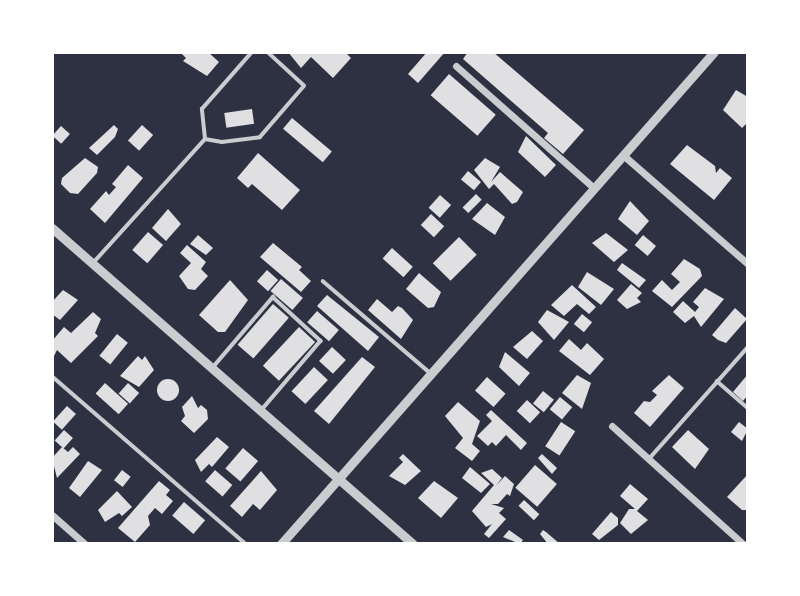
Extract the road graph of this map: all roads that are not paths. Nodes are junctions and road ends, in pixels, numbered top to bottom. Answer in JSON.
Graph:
{"nodes":[{"id":1,"x":251,"y":52,"type":"edge"},
{"id":2,"x":267,"y":52,"type":"edge"},
{"id":3,"x":714,"y":52,"type":"edge"},
{"id":4,"x":456,"y":66,"type":"dead end"},
{"id":5,"x":205,"y":139,"type":"junction"},
{"id":6,"x":623,"y":155,"type":"junction"},
{"id":7,"x":594,"y":188,"type":"junction"},
{"id":8,"x":52,"y":229,"type":"edge"},
{"id":9,"x":746,"y":259,"type":"edge"},
{"id":10,"x":93,"y":264,"type":"junction"},
{"id":11,"x":323,"y":281,"type":"dead end"},
{"id":12,"x":747,"y":347,"type":"edge"},
{"id":13,"x":212,"y":368,"type":"junction"},
{"id":14,"x":430,"y":374,"type":"junction"},
{"id":15,"x":52,"y":376,"type":"edge"},
{"id":16,"x":717,"y":381,"type":"junction"},
{"id":17,"x":747,"y":408,"type":"edge"},
{"id":18,"x":261,"y":411,"type":"junction"},
{"id":19,"x":612,"y":426,"type":"dead end"},
{"id":20,"x":649,"y":459,"type":"junction"},
{"id":21,"x":338,"y":478,"type":"junction"},
{"id":22,"x":52,"y":515,"type":"edge"},
{"id":23,"x":86,"y":544,"type":"edge"},
{"id":24,"x":246,"y":544,"type":"edge"},
{"id":25,"x":281,"y":544,"type":"edge"},
{"id":26,"x":413,"y":544,"type":"edge"},
{"id":27,"x":743,"y":544,"type":"edge"}],
"edges":[{"from":1,"to":5,"type":"lane"},
{"from":2,"to":5,"type":"lane"},
{"from":3,"to":6,"type":"street"},
{"from":4,"to":7,"type":"street"},
{"from":5,"to":10,"type":"lane"},
{"from":6,"to":7,"type":"street"},
{"from":6,"to":9,"type":"street"},
{"from":7,"to":14,"type":"street"},
{"from":8,"to":10,"type":"street"},
{"from":10,"to":13,"type":"street"},
{"from":11,"to":14,"type":"lane"},
{"from":12,"to":16,"type":"lane"},
{"from":13,"to":18,"type":"street"},
{"from":13,"to":18,"type":"lane"},
{"from":14,"to":21,"type":"street"},
{"from":15,"to":24,"type":"lane"},
{"from":16,"to":17,"type":"lane"},
{"from":16,"to":20,"type":"lane"},
{"from":18,"to":21,"type":"street"},
{"from":19,"to":20,"type":"street"},
{"from":20,"to":27,"type":"street"},
{"from":21,"to":25,"type":"street"},
{"from":21,"to":26,"type":"street"},
{"from":22,"to":23,"type":"street"}]}
